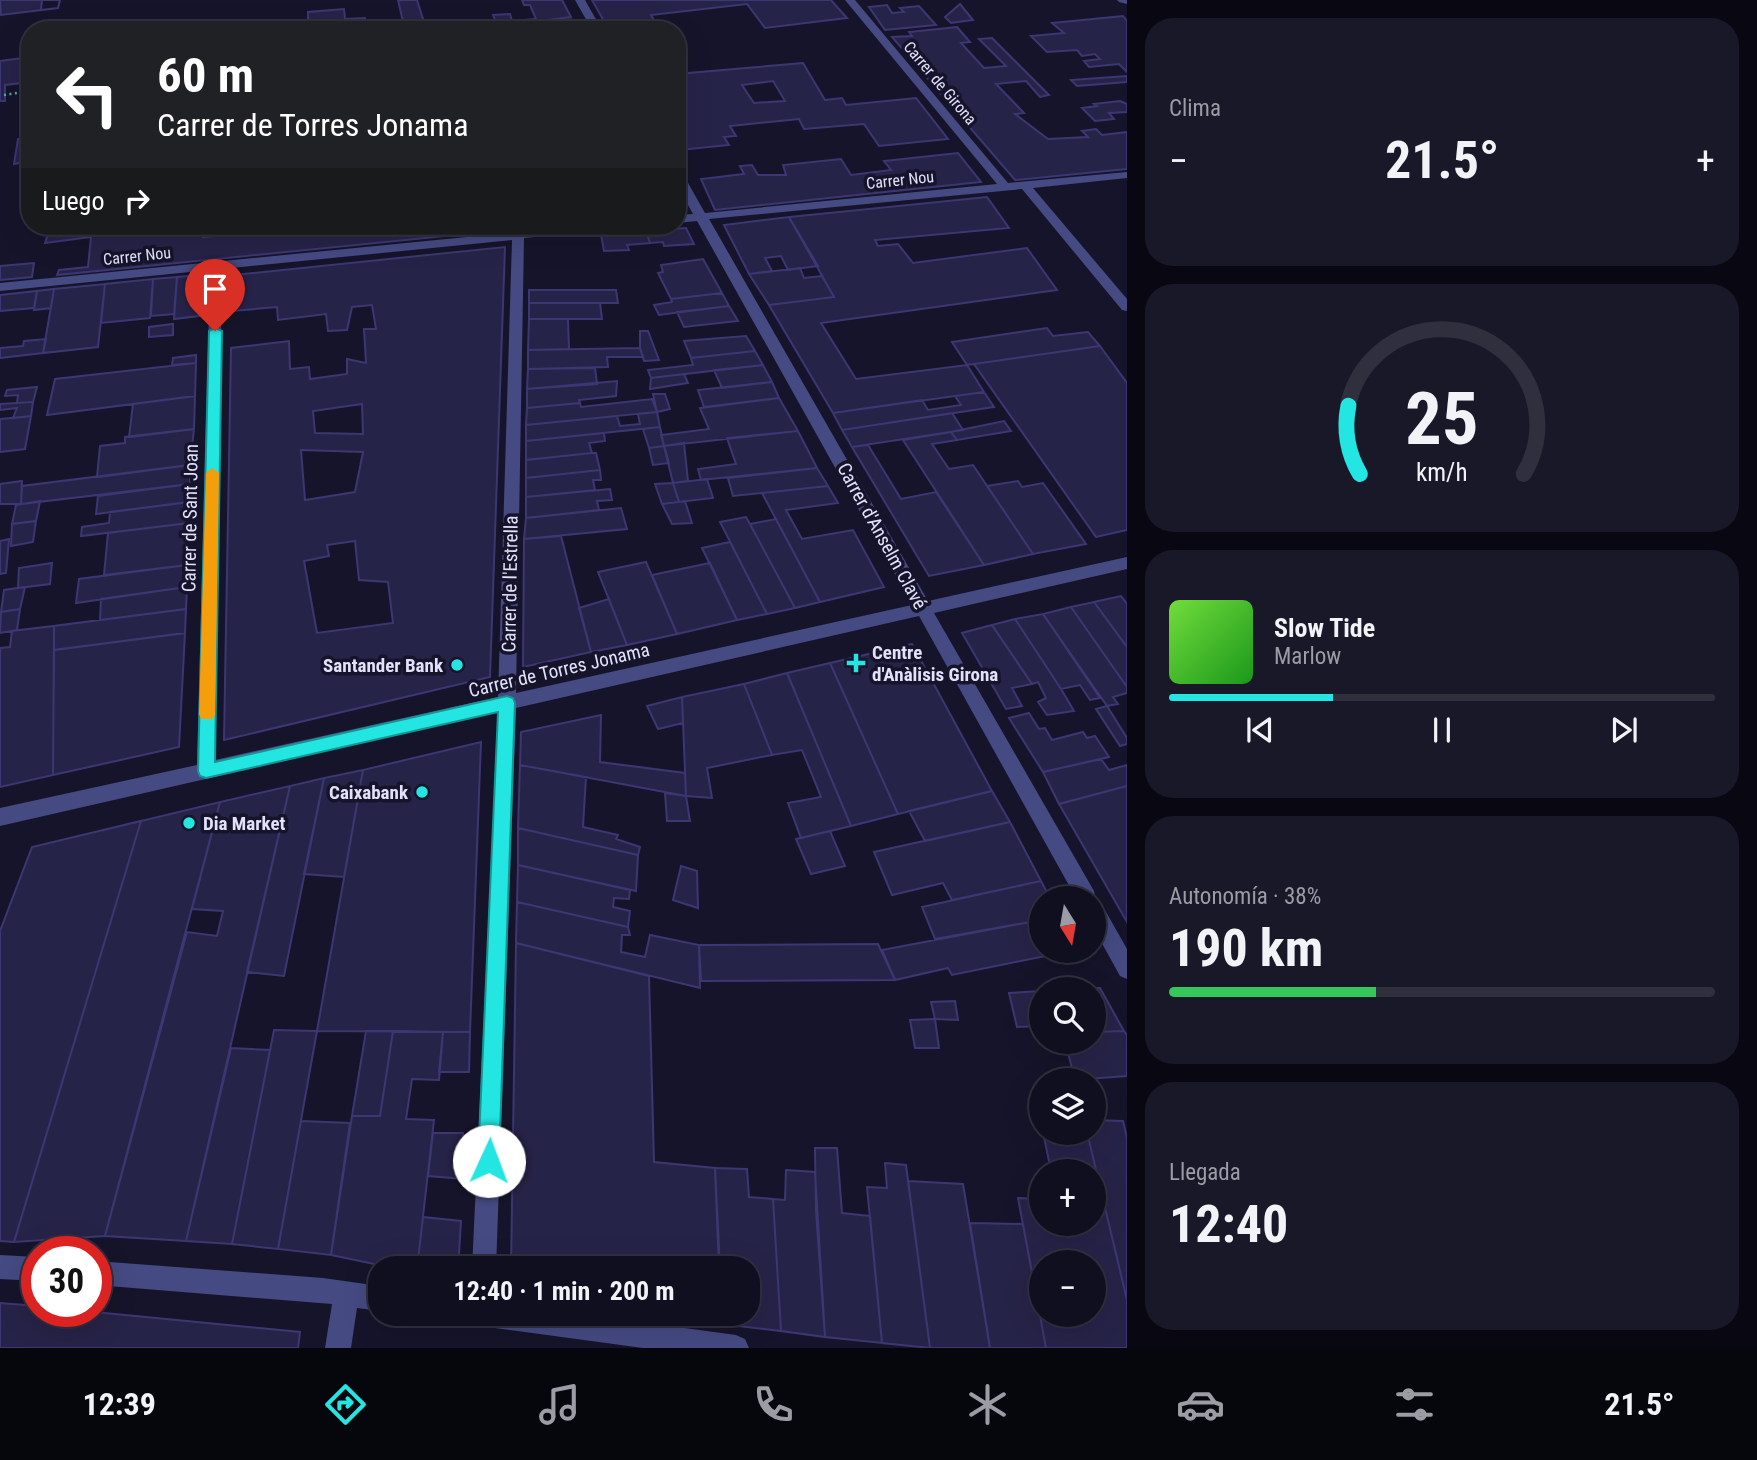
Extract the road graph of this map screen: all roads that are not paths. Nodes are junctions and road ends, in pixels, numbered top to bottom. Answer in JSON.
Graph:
{"nodes":[{"id":1,"x":580,"y":0,"type":"edge"},
{"id":2,"x":850,"y":0,"type":"edge"},
{"id":3,"x":592,"y":21,"type":"edge"},
{"id":4,"x":1127,"y":175,"type":"edge"},
{"id":5,"x":1025,"y":185,"type":"junction"},
{"id":6,"x":1005,"y":187,"type":"junction"},
{"id":7,"x":686,"y":189,"type":"edge"},
{"id":8,"x":702,"y":216,"type":"junction"},
{"id":9,"x":686,"y":218,"type":"edge"},
{"id":10,"x":527,"y":235,"type":"edge"},
{"id":11,"x":518,"y":236,"type":"junction"},
{"id":12,"x":216,"y":265,"type":"junction"},
{"id":13,"x":0,"y":287,"type":"edge"},
{"id":14,"x":1127,"y":307,"type":"edge"},
{"id":15,"x":1127,"y":563,"type":"edge"},
{"id":16,"x":924,"y":610,"type":"junction"},
{"id":17,"x":507,"y":703,"type":"junction"},
{"id":18,"x":206,"y":771,"type":"junction"},
{"id":19,"x":0,"y":817,"type":"edge"},
{"id":20,"x":1080,"y":886,"type":"edge"},
{"id":21,"x":1106,"y":931,"type":"edge"},
{"id":22,"x":1127,"y":969,"type":"edge"},
{"id":23,"x":485,"y":1256,"type":"edge"},
{"id":24,"x":0,"y":1267,"type":"edge"},
{"id":25,"x":21,"y":1268,"type":"edge"},
{"id":26,"x":112,"y":1274,"type":"edge"},
{"id":27,"x":346,"y":1294,"type":"junction"},
{"id":28,"x":368,"y":1297,"type":"edge"},
{"id":29,"x":575,"y":1326,"type":"edge"},
{"id":30,"x":338,"y":1348,"type":"edge"},
{"id":31,"x":736,"y":1348,"type":"edge"}],
"edges":[{"from":1,"to":3,"type":"street"},
{"from":2,"to":6,"type":"street","name":"Carrer de Girona"},
{"from":4,"to":5,"type":"street","name":"Carrer Nou"},
{"from":5,"to":6,"type":"street","name":"Carrer Nou"},
{"from":5,"to":14,"type":"street"},
{"from":6,"to":8,"type":"street","name":"Carrer Nou"},
{"from":7,"to":8,"type":"street","name":"Carrer d'Anselm Clavé"},
{"from":8,"to":9,"type":"street","name":"Carrer Nou"},
{"from":8,"to":16,"type":"street","name":"Carrer d'Anselm Clavé"},
{"from":10,"to":11,"type":"street","name":"Carrer Nou"},
{"from":11,"to":12,"type":"street","name":"Carrer Nou"},
{"from":11,"to":17,"type":"street","name":"Carrer de l'Estrella"},
{"from":12,"to":13,"type":"street","name":"Carrer Nou"},
{"from":12,"to":18,"type":"street","name":"Carrer de Sant Joan"},
{"from":15,"to":16,"type":"street","name":"Carrer de Torres Jonama"},
{"from":16,"to":17,"type":"street","name":"Carrer de Torres Jonama"},
{"from":16,"to":20,"type":"street","name":"Carrer d'Anselm Clavé"},
{"from":17,"to":18,"type":"street","name":"Carrer de Torres Jonama"},
{"from":17,"to":23,"type":"street","name":"Carrer de l'Estrella"},
{"from":18,"to":19,"type":"street","name":"Carrer de Torres Jonama"},
{"from":21,"to":22,"type":"street"},
{"from":24,"to":25,"type":"street"},
{"from":26,"to":27,"type":"street"},
{"from":27,"to":28,"type":"street"},
{"from":27,"to":30,"type":"street"},
{"from":29,"to":31,"type":"street"}]}
